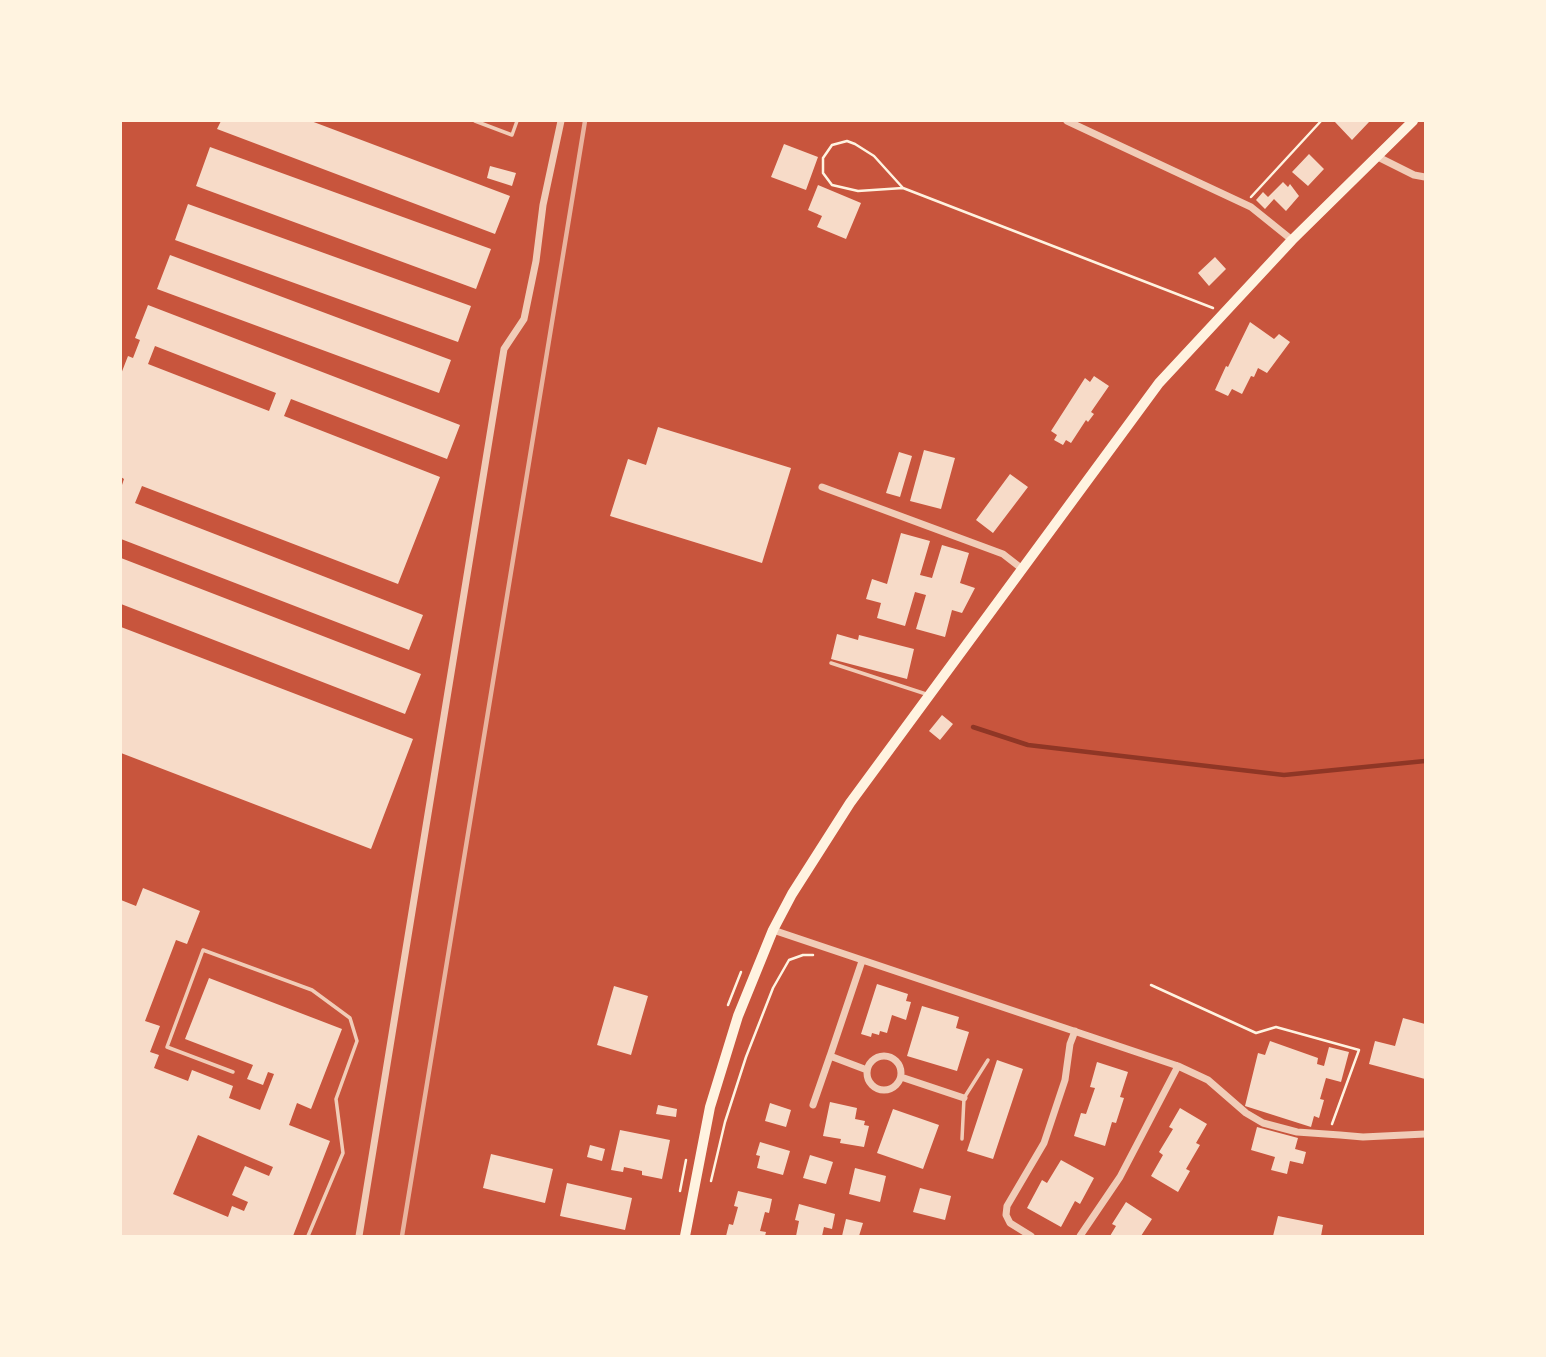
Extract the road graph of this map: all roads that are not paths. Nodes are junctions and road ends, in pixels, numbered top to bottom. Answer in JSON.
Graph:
{"nodes":[{"id":1,"x":475,"y":121,"type":"edge"},
{"id":2,"x":517,"y":121,"type":"edge"},
{"id":3,"x":561,"y":121,"type":"edge"},
{"id":4,"x":1068,"y":121,"type":"edge"},
{"id":5,"x":1413,"y":121,"type":"edge"},
{"id":6,"x":1378,"y":157,"type":"junction"},
{"id":7,"x":1425,"y":177,"type":"edge"},
{"id":8,"x":1292,"y":240,"type":"junction"},
{"id":9,"x":822,"y":487,"type":"dead end"},
{"id":10,"x":1021,"y":568,"type":"junction"},
{"id":11,"x":831,"y":663,"type":"dead end"},
{"id":12,"x":929,"y":695,"type":"junction"},
{"id":13,"x":773,"y":930,"type":"junction"},
{"id":14,"x":862,"y":961,"type":"junction"},
{"id":15,"x":1075,"y":1031,"type":"junction"},
{"id":16,"x":830,"y":1056,"type":"junction"},
{"id":17,"x":988,"y":1060,"type":"dead end"},
{"id":18,"x":1178,"y":1066,"type":"junction"},
{"id":19,"x":867,"y":1070,"type":"junction"},
{"id":20,"x":233,"y":1072,"type":"dead end"},
{"id":21,"x":901,"y":1077,"type":"junction"},
{"id":22,"x":964,"y":1098,"type":"junction"},
{"id":23,"x":813,"y":1105,"type":"dead end"},
{"id":24,"x":1425,"y":1134,"type":"edge"},
{"id":25,"x":962,"y":1139,"type":"dead end"},
{"id":26,"x":308,"y":1236,"type":"edge"},
{"id":27,"x":359,"y":1236,"type":"edge"},
{"id":28,"x":685,"y":1236,"type":"edge"},
{"id":29,"x":1031,"y":1236,"type":"edge"},
{"id":30,"x":1080,"y":1236,"type":"edge"}],
"edges":[{"from":1,"to":2,"type":"lane"},
{"from":3,"to":27,"type":"street"},
{"from":4,"to":8,"type":"street"},
{"from":5,"to":6,"type":"main road"},
{"from":6,"to":7,"type":"street"},
{"from":6,"to":8,"type":"main road"},
{"from":8,"to":10,"type":"main road"},
{"from":9,"to":10,"type":"street"},
{"from":10,"to":12,"type":"main road"},
{"from":11,"to":12,"type":"lane"},
{"from":12,"to":13,"type":"main road"},
{"from":13,"to":14,"type":"street"},
{"from":13,"to":28,"type":"main road"},
{"from":14,"to":15,"type":"street"},
{"from":14,"to":16,"type":"street"},
{"from":15,"to":18,"type":"street"},
{"from":15,"to":29,"type":"street"},
{"from":16,"to":19,"type":"street"},
{"from":16,"to":23,"type":"street"},
{"from":17,"to":22,"type":"lane"},
{"from":18,"to":24,"type":"street"},
{"from":18,"to":30,"type":"street"},
{"from":19,"to":21,"type":"street"},
{"from":19,"to":21,"type":"street"},
{"from":20,"to":26,"type":"lane"},
{"from":21,"to":22,"type":"street"},
{"from":22,"to":25,"type":"lane"}]}
